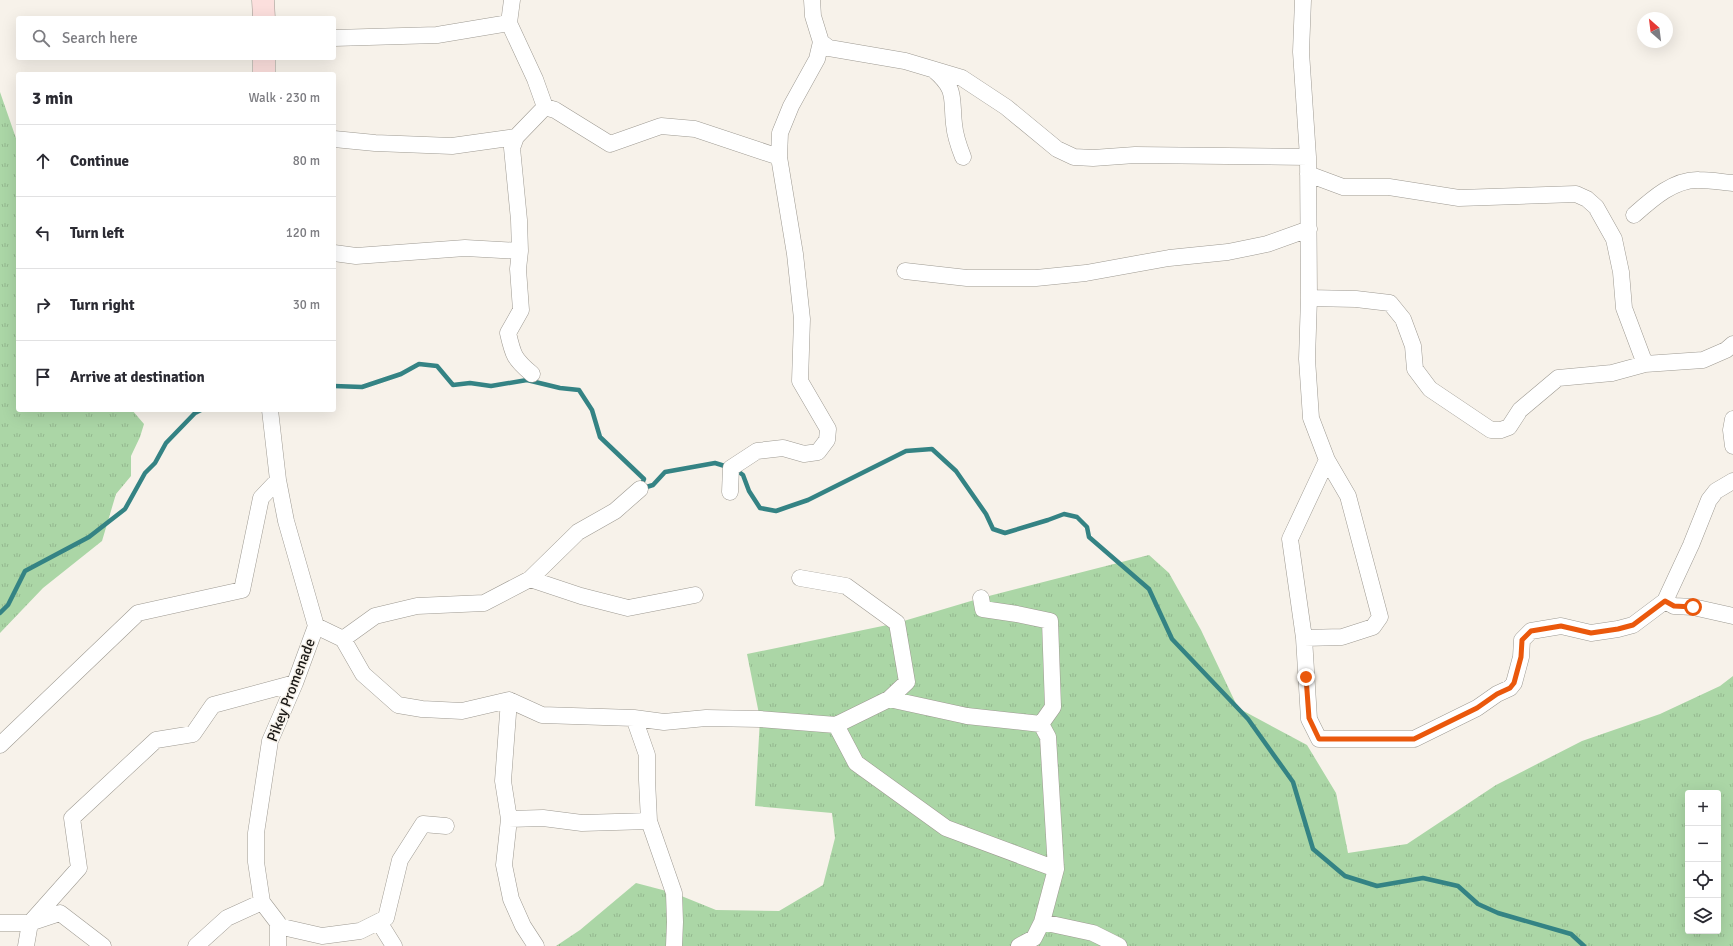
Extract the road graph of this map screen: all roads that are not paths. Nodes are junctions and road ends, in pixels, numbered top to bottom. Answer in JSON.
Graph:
{"nodes":[{"id":1,"x":264,"y":0,"type":"edge"},
{"id":2,"x":512,"y":0,"type":"edge"},
{"id":3,"x":812,"y":0,"type":"edge"},
{"id":4,"x":1303,"y":0,"type":"edge"},
{"id":5,"x":264,"y":16,"type":"edge"},
{"id":6,"x":509,"y":22,"type":"junction"},
{"id":7,"x":336,"y":38,"type":"edge"},
{"id":8,"x":821,"y":42,"type":"junction"},
{"id":9,"x":264,"y":60,"type":"edge"},
{"id":10,"x":933,"y":69,"type":"junction"},
{"id":11,"x":264,"y":72,"type":"edge"},
{"id":12,"x":545,"y":107,"type":"junction"},
{"id":13,"x":516,"y":137,"type":"junction"},
{"id":14,"x":336,"y":139,"type":"edge"},
{"id":15,"x":779,"y":157,"type":"junction"},
{"id":16,"x":1308,"y":157,"type":"junction"},
{"id":17,"x":963,"y":158,"type":"dead end"},
{"id":18,"x":1308,"y":174,"type":"junction"},
{"id":19,"x":1733,"y":183,"type":"edge"},
{"id":20,"x":1634,"y":215,"type":"dead end"},
{"id":21,"x":1309,"y":230,"type":"junction"},
{"id":22,"x":520,"y":251,"type":"junction"},
{"id":23,"x":336,"y":253,"type":"edge"},
{"id":24,"x":905,"y":271,"type":"dead end"},
{"id":25,"x":1309,"y":298,"type":"junction"},
{"id":26,"x":1731,"y":348,"type":"edge"},
{"id":27,"x":1645,"y":364,"type":"junction"},
{"id":28,"x":532,"y":374,"type":"dead end"},
{"id":29,"x":270,"y":412,"type":"edge"},
{"id":30,"x":1733,"y":419,"type":"edge"},
{"id":31,"x":1733,"y":446,"type":"edge"},
{"id":32,"x":1326,"y":460,"type":"junction"},
{"id":33,"x":278,"y":480,"type":"junction"},
{"id":34,"x":1733,"y":482,"type":"edge"},
{"id":35,"x":640,"y":489,"type":"dead end"},
{"id":36,"x":730,"y":492,"type":"dead end"},
{"id":37,"x":800,"y":578,"type":"dead end"},
{"id":38,"x":530,"y":579,"type":"junction"},
{"id":39,"x":695,"y":595,"type":"dead end"},
{"id":40,"x":980,"y":598,"type":"dead end"},
{"id":41,"x":1665,"y":601,"type":"junction"},
{"id":42,"x":1733,"y":616,"type":"edge"},
{"id":43,"x":316,"y":626,"type":"junction"},
{"id":44,"x":1304,"y":638,"type":"junction"},
{"id":45,"x":343,"y":639,"type":"junction"},
{"id":46,"x":295,"y":683,"type":"junction"},
{"id":47,"x":889,"y":699,"type":"junction"},
{"id":48,"x":509,"y":700,"type":"junction"},
{"id":49,"x":634,"y":718,"type":"junction"},
{"id":50,"x":1041,"y":724,"type":"junction"},
{"id":51,"x":836,"y":725,"type":"junction"},
{"id":52,"x":0,"y":745,"type":"edge"},
{"id":53,"x":509,"y":819,"type":"junction"},
{"id":54,"x":649,"y":820,"type":"junction"},
{"id":55,"x":446,"y":826,"type":"dead end"},
{"id":56,"x":1056,"y":869,"type":"junction"},
{"id":57,"x":262,"y":902,"type":"junction"},
{"id":58,"x":379,"y":922,"type":"junction"},
{"id":59,"x":1042,"y":922,"type":"junction"},
{"id":60,"x":0,"y":923,"type":"edge"},
{"id":61,"x":30,"y":923,"type":"junction"},
{"id":62,"x":278,"y":926,"type":"junction"},
{"id":63,"x":26,"y":946,"type":"edge"},
{"id":64,"x":103,"y":946,"type":"edge"},
{"id":65,"x":196,"y":946,"type":"edge"},
{"id":66,"x":278,"y":946,"type":"edge"},
{"id":67,"x":394,"y":946,"type":"edge"},
{"id":68,"x":536,"y":946,"type":"edge"},
{"id":69,"x":674,"y":946,"type":"edge"},
{"id":70,"x":1019,"y":946,"type":"edge"},
{"id":71,"x":1119,"y":946,"type":"edge"}],
"edges":[{"from":1,"to":5,"type":"street"},
{"from":2,"to":6,"type":"street"},
{"from":3,"to":8,"type":"street"},
{"from":4,"to":16,"type":"street"},
{"from":6,"to":7,"type":"street"},
{"from":6,"to":12,"type":"street"},
{"from":8,"to":10,"type":"street"},
{"from":8,"to":15,"type":"street"},
{"from":9,"to":11,"type":"street"},
{"from":10,"to":16,"type":"street"},
{"from":10,"to":17,"type":"street"},
{"from":12,"to":13,"type":"street"},
{"from":12,"to":15,"type":"street"},
{"from":13,"to":14,"type":"street"},
{"from":13,"to":22,"type":"street"},
{"from":15,"to":36,"type":"street"},
{"from":16,"to":18,"type":"street"},
{"from":18,"to":21,"type":"street"},
{"from":18,"to":27,"type":"street"},
{"from":19,"to":20,"type":"street"},
{"from":21,"to":24,"type":"street"},
{"from":21,"to":25,"type":"street"},
{"from":22,"to":23,"type":"street"},
{"from":22,"to":28,"type":"street"},
{"from":25,"to":27,"type":"street"},
{"from":25,"to":32,"type":"street"},
{"from":26,"to":27,"type":"street"},
{"from":29,"to":33,"type":"street","name":"Pikey Promenade"},
{"from":30,"to":31,"type":"street"},
{"from":32,"to":44,"type":"street"},
{"from":32,"to":44,"type":"street"},
{"from":33,"to":43,"type":"street","name":"Pikey Promenade"},
{"from":33,"to":52,"type":"street"},
{"from":34,"to":41,"type":"street"},
{"from":35,"to":38,"type":"street"},
{"from":37,"to":47,"type":"street"},
{"from":38,"to":39,"type":"street"},
{"from":38,"to":45,"type":"street"},
{"from":40,"to":50,"type":"street"},
{"from":41,"to":42,"type":"street"},
{"from":41,"to":44,"type":"street"},
{"from":43,"to":45,"type":"street"},
{"from":43,"to":46,"type":"street","name":"Pikey Promenade"},
{"from":45,"to":48,"type":"street"},
{"from":46,"to":57,"type":"street","name":"Pikey Promenade"},
{"from":46,"to":61,"type":"street"},
{"from":47,"to":50,"type":"street"},
{"from":47,"to":51,"type":"street"},
{"from":48,"to":49,"type":"street"},
{"from":48,"to":53,"type":"street"},
{"from":49,"to":51,"type":"street"},
{"from":49,"to":54,"type":"street"},
{"from":50,"to":56,"type":"street"},
{"from":51,"to":56,"type":"street"},
{"from":53,"to":54,"type":"street"},
{"from":53,"to":68,"type":"street"},
{"from":54,"to":69,"type":"street"},
{"from":55,"to":58,"type":"street"},
{"from":56,"to":59,"type":"street"},
{"from":57,"to":62,"type":"street"},
{"from":57,"to":65,"type":"street"},
{"from":58,"to":62,"type":"street"},
{"from":58,"to":67,"type":"street"},
{"from":59,"to":70,"type":"street"},
{"from":59,"to":71,"type":"street"},
{"from":60,"to":61,"type":"street"},
{"from":61,"to":63,"type":"street"},
{"from":61,"to":64,"type":"street"},
{"from":62,"to":66,"type":"street"}]}
